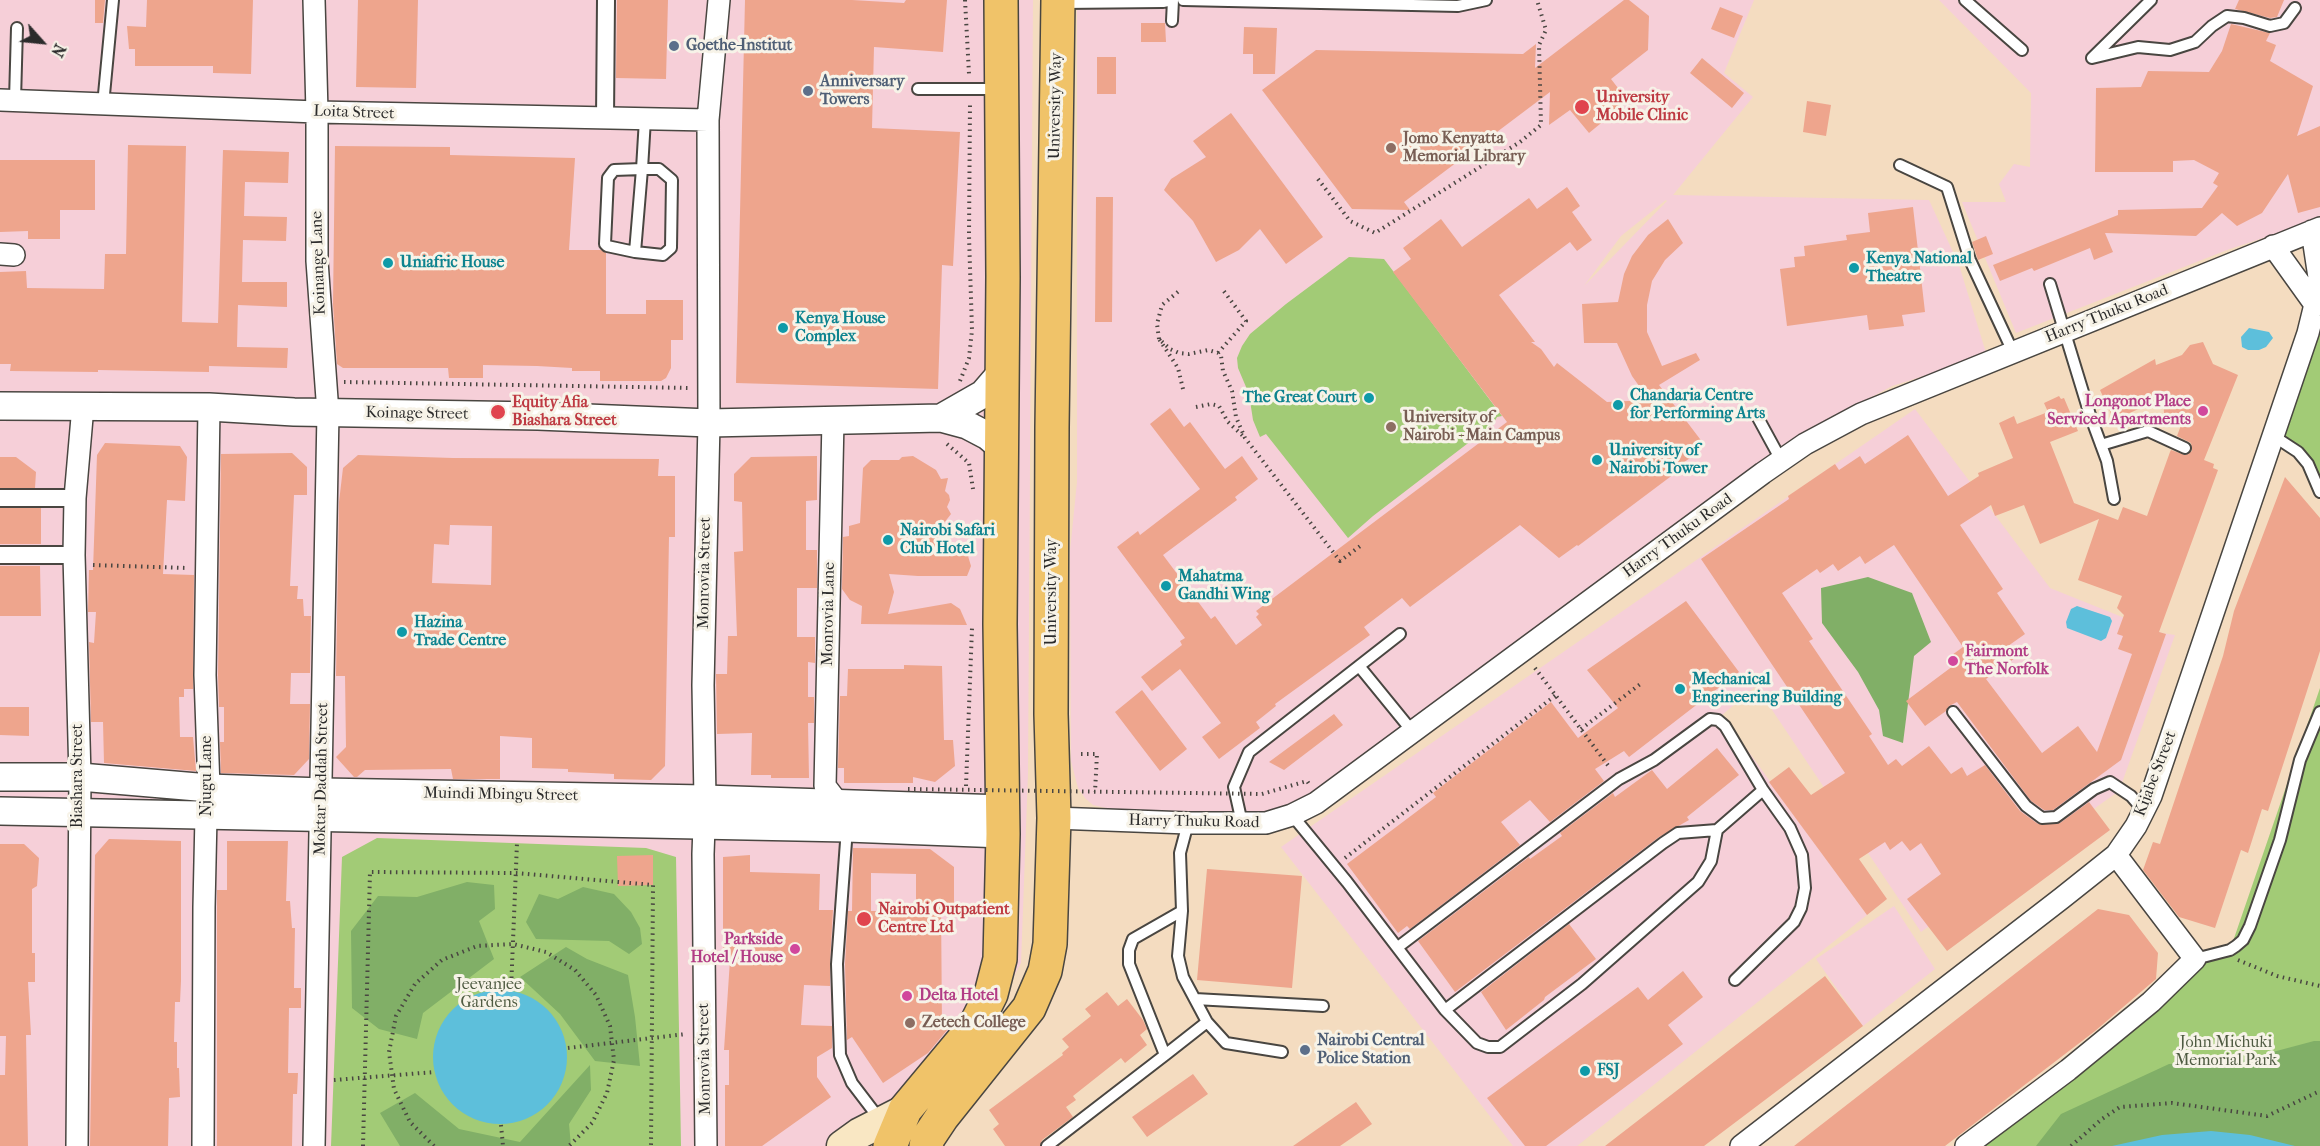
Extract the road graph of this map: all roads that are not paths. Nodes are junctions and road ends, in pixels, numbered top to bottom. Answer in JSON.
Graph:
{"nodes":[{"id":1,"x":113,"y":0,"type":"edge"},
{"id":2,"x":314,"y":0,"type":"edge"},
{"id":3,"x":606,"y":0,"type":"edge"},
{"id":4,"x":718,"y":0,"type":"edge"},
{"id":5,"x":1001,"y":0,"type":"edge"},
{"id":6,"x":1183,"y":0,"type":"edge"},
{"id":7,"x":1486,"y":0,"type":"edge"},
{"id":8,"x":1965,"y":0,"type":"edge"},
{"id":9,"x":2151,"y":0,"type":"edge"},
{"id":10,"x":1058,"y":1,"type":"edge"},
{"id":11,"x":1168,"y":1,"type":"edge"},
{"id":12,"x":2295,"y":8,"type":"dead end"},
{"id":13,"x":1172,"y":21,"type":"dead end"},
{"id":14,"x":17,"y":28,"type":"dead end"},
{"id":15,"x":2022,"y":50,"type":"dead end"},
{"id":16,"x":918,"y":89,"type":"dead end"},
{"id":17,"x":985,"y":89,"type":"junction"},
{"id":18,"x":7,"y":100,"type":"edge"},
{"id":19,"x":104,"y":105,"type":"junction"},
{"id":20,"x":317,"y":112,"type":"junction"},
{"id":21,"x":605,"y":119,"type":"junction"},
{"id":22,"x":645,"y":119,"type":"junction"},
{"id":23,"x":708,"y":120,"type":"junction"},
{"id":24,"x":1900,"y":165,"type":"dead end"},
{"id":25,"x":642,"y":169,"type":"junction"},
{"id":26,"x":2316,"y":229,"type":"edge"},
{"id":27,"x":2273,"y":246,"type":"junction"},
{"id":28,"x":635,"y":252,"type":"junction"},
{"id":29,"x":2050,"y":284,"type":"dead end"},
{"id":30,"x":2316,"y":306,"type":"junction"},
{"id":31,"x":2065,"y":331,"type":"junction"},
{"id":32,"x":2013,"y":352,"type":"junction"},
{"id":33,"x":1002,"y":372,"type":"junction"},
{"id":34,"x":0,"y":406,"type":"edge"},
{"id":35,"x":83,"y":406,"type":"junction"},
{"id":36,"x":209,"y":407,"type":"junction"},
{"id":37,"x":328,"y":413,"type":"junction"},
{"id":38,"x":1756,"y":416,"type":"dead end"},
{"id":39,"x":833,"y":420,"type":"junction"},
{"id":40,"x":709,"y":423,"type":"junction"},
{"id":41,"x":941,"y":428,"type":"junction"},
{"id":42,"x":2272,"y":435,"type":"junction"},
{"id":43,"x":2101,"y":445,"type":"junction"},
{"id":44,"x":1002,"y":448,"type":"junction"},
{"id":45,"x":2185,"y":448,"type":"dead end"},
{"id":46,"x":1781,"y":460,"type":"junction"},
{"id":47,"x":2320,"y":492,"type":"edge"},
{"id":48,"x":0,"y":498,"type":"edge"},
{"id":49,"x":75,"y":498,"type":"junction"},
{"id":50,"x":2114,"y":499,"type":"dead end"},
{"id":51,"x":0,"y":555,"type":"edge"},
{"id":52,"x":74,"y":560,"type":"junction"},
{"id":53,"x":1400,"y":634,"type":"dead end"},
{"id":54,"x":1359,"y":666,"type":"junction"},
{"id":55,"x":1953,"y":712,"type":"dead end"},
{"id":56,"x":2320,"y":712,"type":"edge"},
{"id":57,"x":1412,"y":731,"type":"junction"},
{"id":58,"x":0,"y":777,"type":"edge"},
{"id":59,"x":80,"y":777,"type":"junction"},
{"id":60,"x":210,"y":788,"type":"junction"},
{"id":61,"x":1763,"y":790,"type":"junction"},
{"id":62,"x":322,"y":792,"type":"junction"},
{"id":63,"x":0,"y":811,"type":"edge"},
{"id":64,"x":2144,"y":811,"type":"junction"},
{"id":65,"x":79,"y":812,"type":"junction"},
{"id":66,"x":706,"y":812,"type":"junction"},
{"id":67,"x":844,"y":812,"type":"junction"},
{"id":68,"x":1292,"y":815,"type":"junction"},
{"id":69,"x":206,"y":816,"type":"junction"},
{"id":70,"x":1054,"y":818,"type":"junction"},
{"id":71,"x":322,"y":819,"type":"junction"},
{"id":72,"x":1003,"y":821,"type":"junction"},
{"id":73,"x":1242,"y":823,"type":"junction"},
{"id":74,"x":1188,"y":824,"type":"junction"},
{"id":75,"x":1717,"y":830,"type":"junction"},
{"id":76,"x":2116,"y":855,"type":"junction"},
{"id":77,"x":1182,"y":911,"type":"junction"},
{"id":78,"x":1398,"y":947,"type":"junction"},
{"id":79,"x":2195,"y":959,"type":"junction"},
{"id":80,"x":1735,"y":980,"type":"dead end"},
{"id":81,"x":1195,"y":999,"type":"junction"},
{"id":82,"x":1323,"y":1006,"type":"dead end"},
{"id":83,"x":1445,"y":1010,"type":"junction"},
{"id":84,"x":1207,"y":1022,"type":"junction"},
{"id":85,"x":1282,"y":1052,"type":"dead end"},
{"id":86,"x":1165,"y":1055,"type":"junction"},
{"id":87,"x":892,"y":1126,"type":"edge"},
{"id":88,"x":77,"y":1146,"type":"edge"},
{"id":89,"x":203,"y":1146,"type":"edge"},
{"id":90,"x":314,"y":1146,"type":"edge"},
{"id":91,"x":706,"y":1146,"type":"edge"},
{"id":92,"x":842,"y":1146,"type":"edge"},
{"id":93,"x":926,"y":1146,"type":"edge"},
{"id":94,"x":1047,"y":1146,"type":"edge"},
{"id":95,"x":1741,"y":1146,"type":"edge"},
{"id":96,"x":1966,"y":1146,"type":"edge"}],
"edges":[{"from":1,"to":19,"type":"lane"},
{"from":2,"to":20,"type":"street","name":"Koinange Lane"},
{"from":3,"to":21,"type":"street"},
{"from":4,"to":23,"type":"street","name":"Monrovia Street"},
{"from":5,"to":17,"type":"highway"},
{"from":6,"to":7,"type":"lane"},
{"from":8,"to":15,"type":"lane"},
{"from":9,"to":12,"type":"lane"},
{"from":10,"to":11,"type":"lane"},
{"from":10,"to":70,"type":"highway","name":"University Way"},
{"from":11,"to":13,"type":"lane"},
{"from":14,"to":18,"type":"lane"},
{"from":16,"to":17,"type":"lane"},
{"from":17,"to":33,"type":"highway"},
{"from":18,"to":19,"type":"street","name":"Loita Street"},
{"from":19,"to":20,"type":"street","name":"Loita Street"},
{"from":20,"to":21,"type":"street","name":"Loita Street"},
{"from":20,"to":37,"type":"street","name":"Koinange Lane"},
{"from":21,"to":22,"type":"street","name":"Loita Street"},
{"from":22,"to":23,"type":"street","name":"Loita Street"},
{"from":22,"to":25,"type":"lane"},
{"from":23,"to":40,"type":"street","name":"Monrovia Street"},
{"from":24,"to":32,"type":"lane"},
{"from":25,"to":28,"type":"lane"},
{"from":25,"to":28,"type":"lane"},
{"from":25,"to":28,"type":"lane"},
{"from":26,"to":27,"type":"street","name":"Harry Thuku Road"},
{"from":26,"to":30,"type":"street","name":"Kijabe Street"},
{"from":27,"to":30,"type":"street"},
{"from":27,"to":31,"type":"street","name":"Harry Thuku Road"},
{"from":29,"to":31,"type":"lane"},
{"from":30,"to":42,"type":"street","name":"Kijabe Street"},
{"from":31,"to":32,"type":"street","name":"Harry Thuku Road"},
{"from":31,"to":43,"type":"lane"},
{"from":32,"to":46,"type":"street","name":"Harry Thuku Road"},
{"from":33,"to":41,"type":"street","name":"Koinage Street"},
{"from":33,"to":44,"type":"highway"},
{"from":34,"to":35,"type":"street","name":"Koinage Street"},
{"from":35,"to":36,"type":"street","name":"Koinage Street"},
{"from":35,"to":49,"type":"street","name":"Biashara Street"},
{"from":36,"to":37,"type":"street","name":"Koinage Street"},
{"from":36,"to":60,"type":"street","name":"Njugu Lane"},
{"from":37,"to":40,"type":"street","name":"Koinage Street"},
{"from":37,"to":62,"type":"street","name":"Moktar Daddah Street"},
{"from":38,"to":46,"type":"lane"},
{"from":39,"to":40,"type":"street","name":"Koinage Street"},
{"from":39,"to":41,"type":"street","name":"Koinage Street"},
{"from":39,"to":67,"type":"street","name":"Monrovia Lane"},
{"from":40,"to":66,"type":"street","name":"Monrovia Street"},
{"from":41,"to":44,"type":"street","name":"Koinage Street"},
{"from":42,"to":47,"type":"lane"},
{"from":42,"to":64,"type":"street","name":"Kijabe Street"},
{"from":43,"to":45,"type":"lane"},
{"from":43,"to":50,"type":"lane"},
{"from":44,"to":72,"type":"highway"},
{"from":46,"to":57,"type":"street","name":"Harry Thuku Road"},
{"from":48,"to":49,"type":"street"},
{"from":49,"to":52,"type":"street","name":"Biashara Street"},
{"from":51,"to":52,"type":"street"},
{"from":52,"to":59,"type":"street","name":"Biashara Street"},
{"from":53,"to":54,"type":"lane"},
{"from":54,"to":57,"type":"lane"},
{"from":54,"to":73,"type":"lane"},
{"from":55,"to":64,"type":"lane"},
{"from":56,"to":79,"type":"lane"},
{"from":57,"to":68,"type":"street","name":"Harry Thuku Road"},
{"from":58,"to":59,"type":"street","name":"Muindi Mbingu Street"},
{"from":59,"to":60,"type":"street","name":"Muindi Mbingu Street"},
{"from":59,"to":65,"type":"street","name":"Biashara Street"},
{"from":60,"to":62,"type":"street","name":"Muindi Mbingu Street"},
{"from":60,"to":69,"type":"street","name":"Njugu Lane"},
{"from":61,"to":75,"type":"lane"},
{"from":61,"to":78,"type":"lane"},
{"from":61,"to":80,"type":"lane"},
{"from":62,"to":66,"type":"street","name":"Muindi Mbingu Street"},
{"from":62,"to":71,"type":"street","name":"Moktar Daddah Street"},
{"from":63,"to":65,"type":"street","name":"Muindi Mbingu Street"},
{"from":64,"to":76,"type":"street","name":"Kijabe Street"},
{"from":65,"to":69,"type":"street","name":"Muindi Mbingu Street"},
{"from":65,"to":88,"type":"street","name":"Biashara Street"},
{"from":66,"to":67,"type":"street","name":"Muindi Mbingu Street"},
{"from":66,"to":71,"type":"street","name":"Muindi Mbingu Street"},
{"from":66,"to":91,"type":"street","name":"Monrovia Street"},
{"from":67,"to":72,"type":"street","name":"Muindi Mbingu Street"},
{"from":67,"to":72,"type":"street","name":"Muindi Mbingu Street"},
{"from":67,"to":87,"type":"lane"},
{"from":68,"to":73,"type":"street","name":"Harry Thuku Road"},
{"from":68,"to":78,"type":"lane"},
{"from":69,"to":71,"type":"street","name":"Muindi Mbingu Street"},
{"from":69,"to":89,"type":"street","name":"Njugu Lane"},
{"from":70,"to":74,"type":"street","name":"Harry Thuku Road"},
{"from":70,"to":93,"type":"highway","name":"University Way"},
{"from":71,"to":90,"type":"street","name":"Moktar Daddah Street"},
{"from":72,"to":87,"type":"highway"},
{"from":73,"to":74,"type":"street","name":"Harry Thuku Road"},
{"from":74,"to":77,"type":"lane"},
{"from":75,"to":83,"type":"lane"},
{"from":75,"to":83,"type":"lane"},
{"from":76,"to":79,"type":"street"},
{"from":76,"to":95,"type":"street","name":"Kijabe Street"},
{"from":77,"to":81,"type":"lane"},
{"from":77,"to":86,"type":"lane"},
{"from":78,"to":83,"type":"lane"},
{"from":79,"to":96,"type":"street"},
{"from":81,"to":82,"type":"lane"},
{"from":81,"to":84,"type":"lane"},
{"from":84,"to":85,"type":"lane"},
{"from":84,"to":86,"type":"lane"},
{"from":86,"to":94,"type":"lane"},
{"from":87,"to":92,"type":"main road"}]}
